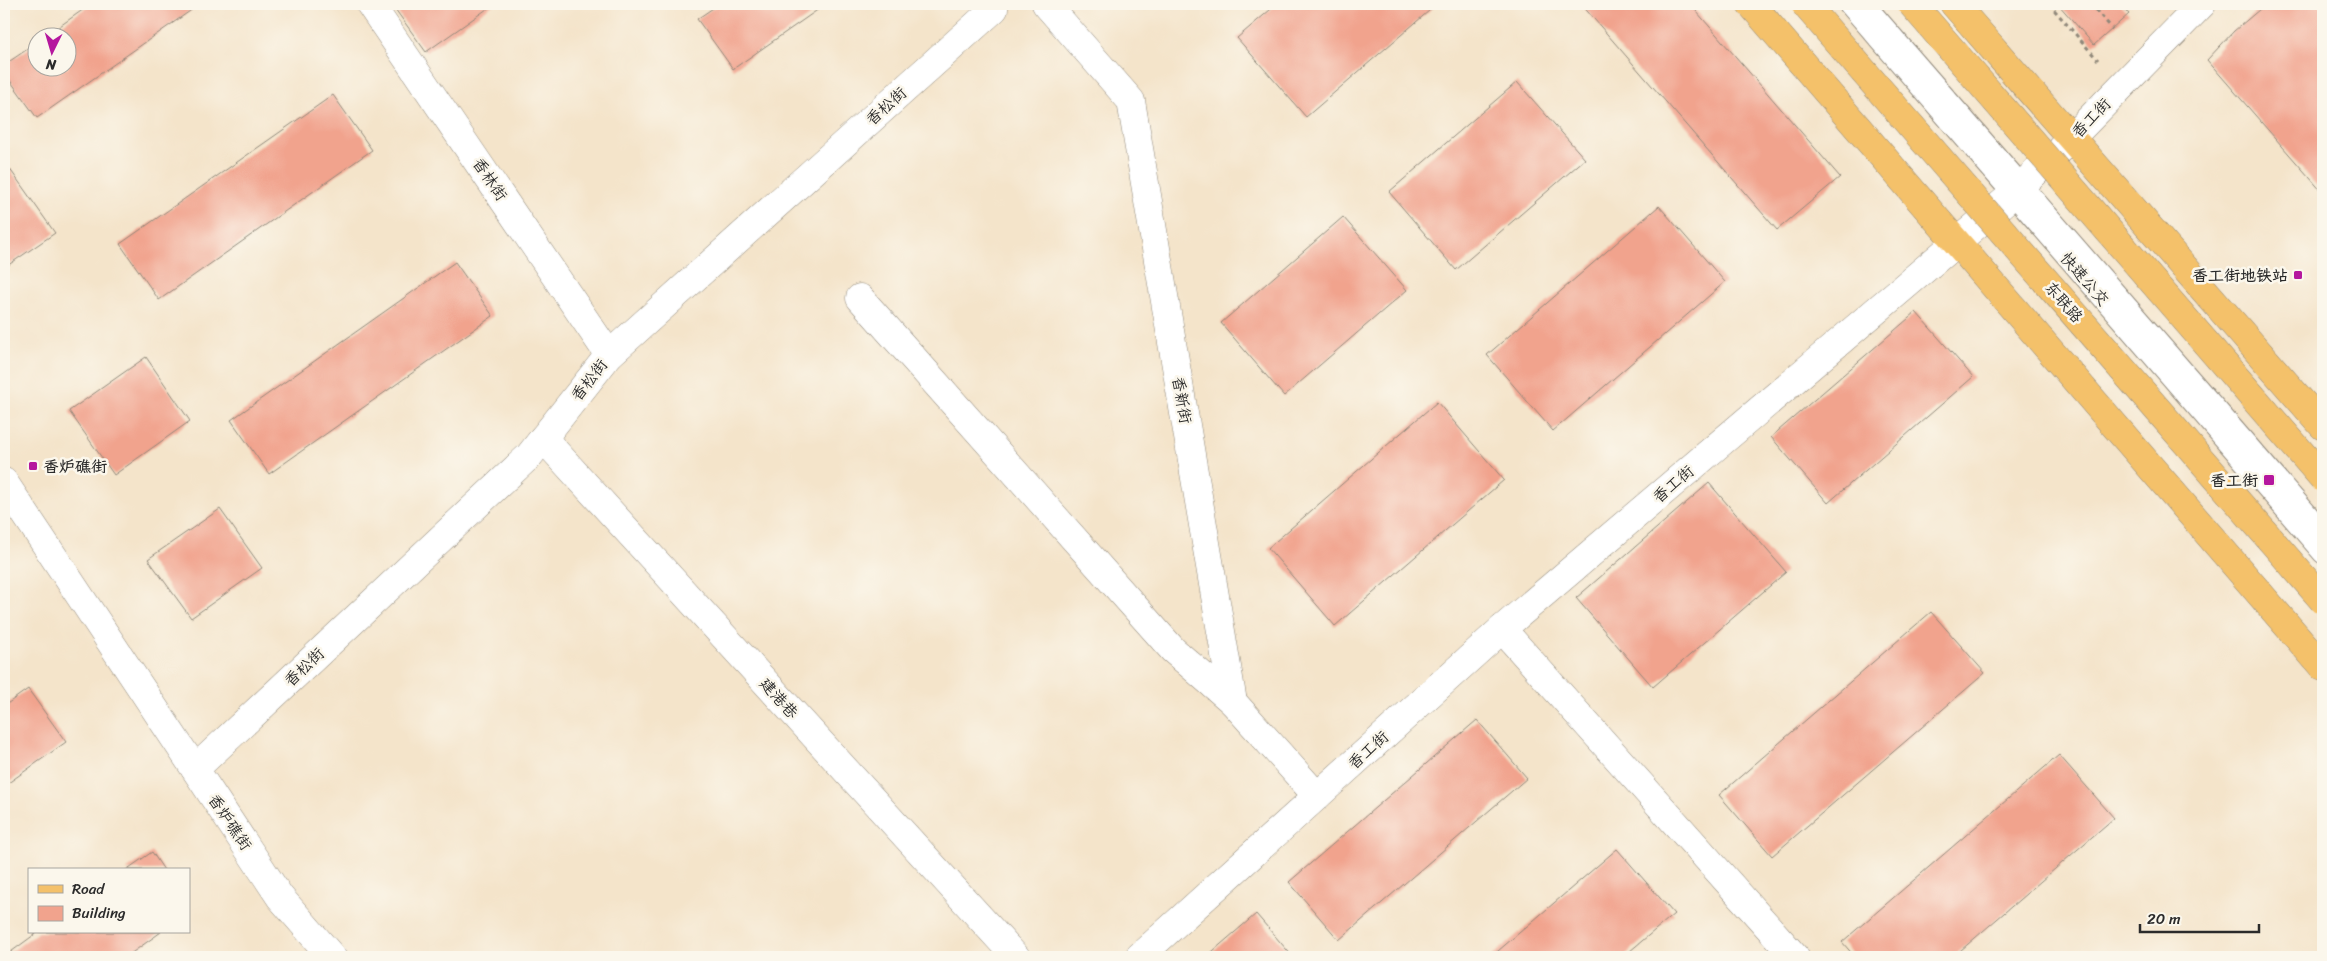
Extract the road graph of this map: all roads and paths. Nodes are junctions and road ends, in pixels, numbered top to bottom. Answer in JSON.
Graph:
{"nodes":[{"id":1,"x":370,"y":4,"type":"edge"},
{"id":2,"x":994,"y":4,"type":"edge"},
{"id":3,"x":1046,"y":4,"type":"edge"},
{"id":4,"x":1751,"y":4,"type":"edge"},
{"id":5,"x":1805,"y":4,"type":"edge"},
{"id":6,"x":1848,"y":4,"type":"edge"},
{"id":7,"x":1865,"y":4,"type":"edge"},
{"id":8,"x":1912,"y":4,"type":"edge"},
{"id":9,"x":1954,"y":4,"type":"edge"},
{"id":10,"x":2049,"y":4,"type":"edge"},
{"id":11,"x":2090,"y":4,"type":"edge"},
{"id":12,"x":2202,"y":4,"type":"edge"},
{"id":13,"x":2112,"y":28,"type":"dead end"},
{"id":14,"x":2098,"y":60,"type":"dead end"},
{"id":15,"x":2071,"y":138,"type":"junction"},
{"id":16,"x":2017,"y":190,"type":"junction"},
{"id":17,"x":1957,"y":242,"type":"junction"},
{"id":18,"x":860,"y":298,"type":"dead end"},
{"id":19,"x":609,"y":355,"type":"junction"},
{"id":20,"x":2323,"y":426,"type":"edge"},
{"id":21,"x":543,"y":438,"type":"junction"},
{"id":22,"x":2323,"y":478,"type":"edge"},
{"id":23,"x":4,"y":482,"type":"edge"},
{"id":24,"x":2323,"y":531,"type":"edge"},
{"id":25,"x":2323,"y":554,"type":"edge"},
{"id":26,"x":2323,"y":600,"type":"edge"},
{"id":27,"x":1502,"y":629,"type":"junction"},
{"id":28,"x":2323,"y":667,"type":"edge"},
{"id":29,"x":1233,"y":702,"type":"junction"},
{"id":30,"x":195,"y":769,"type":"junction"},
{"id":31,"x":1317,"y":796,"type":"junction"},
{"id":32,"x":332,"y":957,"type":"edge"},
{"id":33,"x":1016,"y":957,"type":"edge"},
{"id":34,"x":1139,"y":957,"type":"edge"},
{"id":35,"x":1795,"y":957,"type":"edge"}],
"edges":[{"from":1,"to":19,"type":"street","name":"香林街"},
{"from":2,"to":19,"type":"street","name":"香松街"},
{"from":3,"to":29,"type":"street","name":"香新街"},
{"from":4,"to":17,"type":"main road"},
{"from":5,"to":26,"type":"main road","name":"东联路","bridge":true},
{"from":6,"to":16,"type":"lane","name":"快速公交"},
{"from":7,"to":16,"type":"lane","name":"快速公交"},
{"from":8,"to":22,"type":"main road","bridge":true},
{"from":9,"to":15,"type":"main road"},
{"from":10,"to":14,"type":"path"},
{"from":11,"to":13,"type":"path"},
{"from":12,"to":15,"type":"street","name":"香工街"},
{"from":15,"to":16,"type":"street","name":"香工街"},
{"from":15,"to":20,"type":"main road"},
{"from":16,"to":17,"type":"street","name":"香工街"},
{"from":16,"to":24,"type":"lane","name":"快速公交"},
{"from":16,"to":25,"type":"lane","name":"快速公交"},
{"from":17,"to":27,"type":"street","name":"香工街"},
{"from":17,"to":28,"type":"main road"},
{"from":18,"to":29,"type":"street"},
{"from":19,"to":21,"type":"street","name":"香松街"},
{"from":21,"to":30,"type":"street","name":"香松街"},
{"from":21,"to":33,"type":"street","name":"建港巷"},
{"from":23,"to":30,"type":"street","name":"香炉礁街"},
{"from":27,"to":31,"type":"street","name":"香工街"},
{"from":27,"to":35,"type":"street"},
{"from":29,"to":31,"type":"street"},
{"from":30,"to":32,"type":"street","name":"香炉礁街"},
{"from":31,"to":34,"type":"street","name":"香工街"}]}
